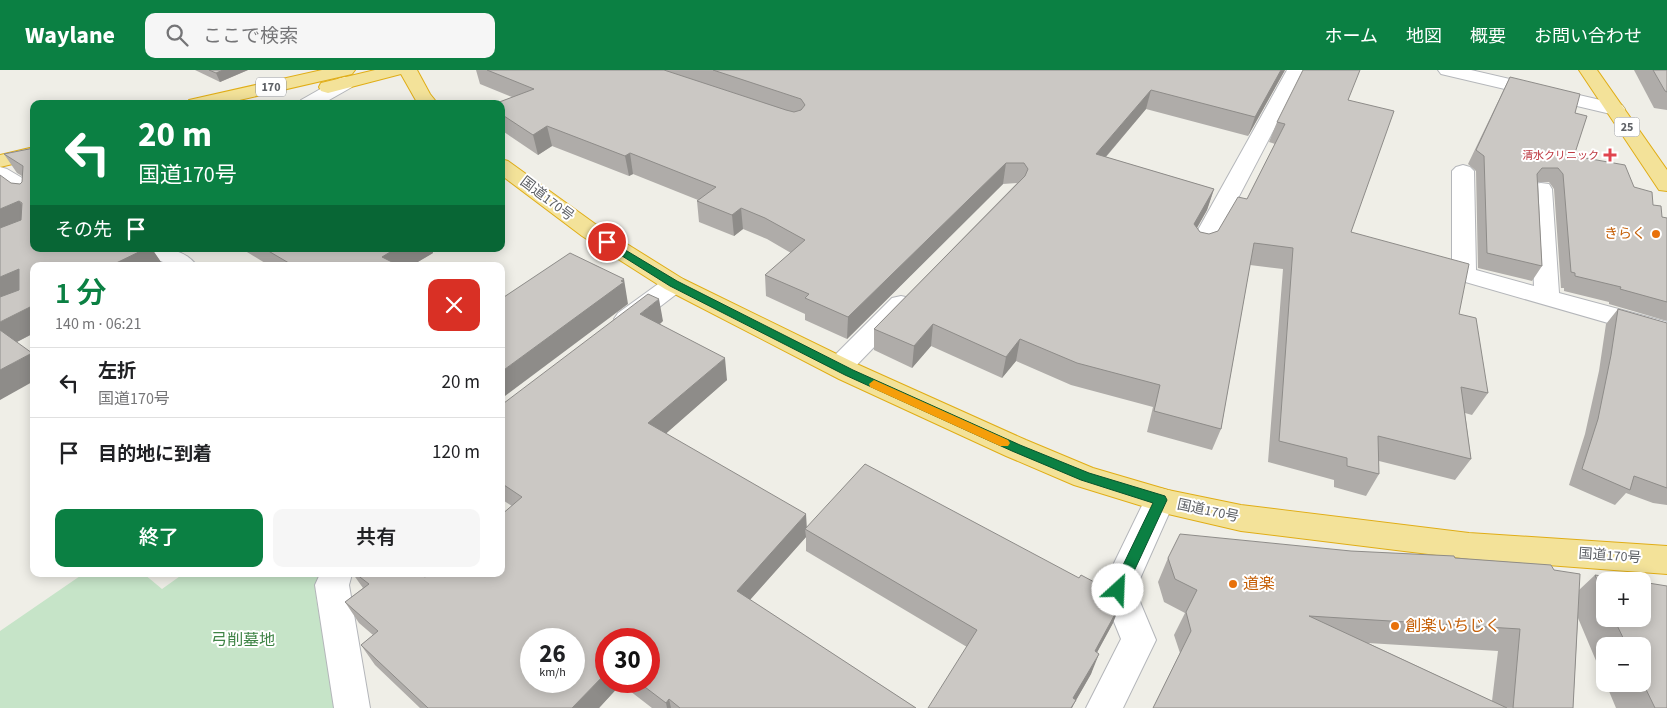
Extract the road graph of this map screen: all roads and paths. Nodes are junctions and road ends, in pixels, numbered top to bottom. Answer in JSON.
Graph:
{"nodes":[{"id":1,"x":397,"y":70,"type":"edge"},
{"id":2,"x":408,"y":70,"type":"edge"},
{"id":3,"x":1296,"y":70,"type":"edge"},
{"id":4,"x":1447,"y":70,"type":"edge"},
{"id":5,"x":1588,"y":70,"type":"edge"},
{"id":6,"x":345,"y":76,"type":"edge"},
{"id":7,"x":217,"y":100,"type":"edge"},
{"id":8,"x":265,"y":100,"type":"edge"},
{"id":9,"x":313,"y":100,"type":"edge"},
{"id":10,"x":425,"y":100,"type":"edge"},
{"id":11,"x":1615,"y":110,"type":"junction"},
{"id":12,"x":30,"y":141,"type":"edge"},
{"id":13,"x":0,"y":148,"type":"edge"},
{"id":14,"x":30,"y":154,"type":"edge"},
{"id":15,"x":0,"y":161,"type":"edge"},
{"id":16,"x":505,"y":168,"type":"edge"},
{"id":17,"x":1463,"y":171,"type":"dead end"},
{"id":18,"x":0,"y":173,"type":"edge"},
{"id":19,"x":1667,"y":185,"type":"edge"},
{"id":20,"x":1542,"y":189,"type":"dead end"},
{"id":21,"x":30,"y":192,"type":"edge"},
{"id":22,"x":1201,"y":246,"type":"edge"},
{"id":23,"x":164,"y":252,"type":"edge"},
{"id":24,"x":179,"y":262,"type":"edge"},
{"id":25,"x":674,"y":284,"type":"junction"},
{"id":26,"x":915,"y":289,"type":"edge"},
{"id":27,"x":1547,"y":297,"type":"junction"},
{"id":28,"x":1667,"y":331,"type":"edge"},
{"id":29,"x":611,"y":332,"type":"edge"},
{"id":30,"x":840,"y":367,"type":"junction"},
{"id":31,"x":1160,"y":500,"type":"junction"},
{"id":32,"x":1667,"y":560,"type":"edge"},
{"id":33,"x":335,"y":577,"type":"edge"},
{"id":34,"x":352,"y":708,"type":"edge"},
{"id":35,"x":1104,"y":708,"type":"edge"}],
"edges":[{"from":1,"to":6,"type":"highway","number":"170"},
{"from":2,"to":10,"type":"highway"},
{"from":3,"to":22,"type":"street"},
{"from":4,"to":11,"type":"street"},
{"from":5,"to":11,"type":"highway","number":"25"},
{"from":6,"to":7,"type":"highway","number":"170"},
{"from":6,"to":8,"type":"highway","number":"170"},
{"from":6,"to":9,"type":"street"},
{"from":11,"to":19,"type":"highway","number":"25"},
{"from":12,"to":13,"type":"highway"},
{"from":14,"to":15,"type":"highway"},
{"from":16,"to":25,"type":"highway","name":"国道170号"},
{"from":17,"to":27,"type":"street"},
{"from":18,"to":21,"type":"street"},
{"from":20,"to":27,"type":"street"},
{"from":23,"to":24,"type":"street"},
{"from":25,"to":29,"type":"street"},
{"from":25,"to":30,"type":"highway","name":"国道170号"},
{"from":26,"to":30,"type":"street"},
{"from":27,"to":28,"type":"street"},
{"from":30,"to":31,"type":"highway","name":"国道170号"},
{"from":31,"to":32,"type":"highway","name":"国道170号"},
{"from":31,"to":35,"type":"street"},
{"from":33,"to":34,"type":"street"}]}
